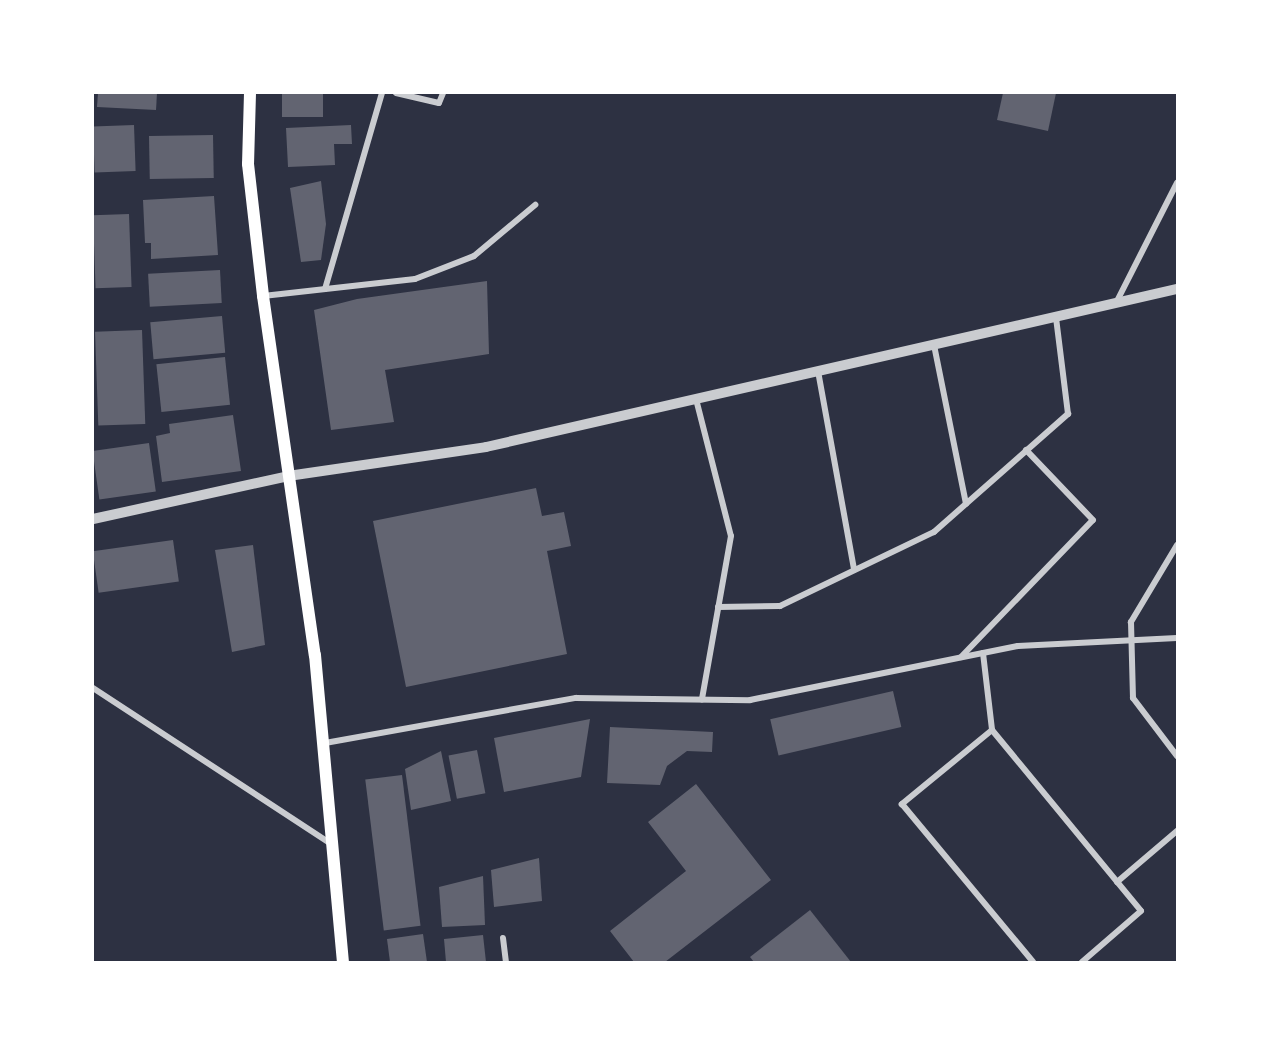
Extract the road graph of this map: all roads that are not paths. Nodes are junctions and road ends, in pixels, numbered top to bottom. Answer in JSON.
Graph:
{"nodes":[{"id":1,"x":250,"y":93,"type":"edge"},
{"id":2,"x":382,"y":93,"type":"edge"},
{"id":3,"x":396,"y":93,"type":"edge"},
{"id":4,"x":443,"y":93,"type":"edge"},
{"id":5,"x":1177,"y":183,"type":"edge"},
{"id":6,"x":535,"y":205,"type":"dead end"},
{"id":7,"x":325,"y":289,"type":"junction"},
{"id":8,"x":1177,"y":290,"type":"edge"},
{"id":9,"x":263,"y":296,"type":"junction"},
{"id":10,"x":1116,"y":303,"type":"junction"},
{"id":11,"x":1056,"y":317,"type":"junction"},
{"id":12,"x":934,"y":345,"type":"junction"},
{"id":13,"x":818,"y":371,"type":"junction"},
{"id":14,"x":696,"y":399,"type":"junction"},
{"id":15,"x":1026,"y":450,"type":"junction"},
{"id":16,"x":288,"y":476,"type":"junction"},
{"id":17,"x":966,"y":504,"type":"junction"},
{"id":18,"x":93,"y":519,"type":"edge"},
{"id":19,"x":1177,"y":545,"type":"edge"},
{"id":20,"x":854,"y":570,"type":"junction"},
{"id":21,"x":718,"y":608,"type":"junction"},
{"id":22,"x":1177,"y":638,"type":"edge"},
{"id":23,"x":1131,"y":642,"type":"junction"},
{"id":24,"x":983,"y":652,"type":"junction"},
{"id":25,"x":961,"y":657,"type":"junction"},
{"id":26,"x":93,"y":688,"type":"edge"},
{"id":27,"x":702,"y":699,"type":"junction"},
{"id":28,"x":992,"y":730,"type":"junction"},
{"id":29,"x":325,"y":743,"type":"junction"},
{"id":30,"x":1177,"y":756,"type":"edge"},
{"id":31,"x":1177,"y":831,"type":"edge"},
{"id":32,"x":333,"y":845,"type":"junction"},
{"id":33,"x":1117,"y":882,"type":"junction"},
{"id":34,"x":504,"y":938,"type":"dead end"},
{"id":35,"x":343,"y":962,"type":"edge"},
{"id":36,"x":506,"y":962,"type":"edge"},
{"id":37,"x":1033,"y":962,"type":"edge"},
{"id":38,"x":1082,"y":962,"type":"edge"}],
"edges":[{"from":1,"to":9,"type":"main road"},
{"from":2,"to":7,"type":"street"},
{"from":3,"to":4,"type":"street"},
{"from":5,"to":10,"type":"street"},
{"from":6,"to":7,"type":"street"},
{"from":7,"to":9,"type":"street"},
{"from":8,"to":10,"type":"street"},
{"from":9,"to":16,"type":"main road"},
{"from":10,"to":11,"type":"street"},
{"from":11,"to":12,"type":"street"},
{"from":11,"to":15,"type":"street"},
{"from":12,"to":13,"type":"street"},
{"from":12,"to":17,"type":"street"},
{"from":13,"to":14,"type":"street"},
{"from":13,"to":20,"type":"street"},
{"from":14,"to":16,"type":"street"},
{"from":14,"to":21,"type":"street"},
{"from":15,"to":17,"type":"street"},
{"from":15,"to":25,"type":"street"},
{"from":16,"to":18,"type":"street"},
{"from":16,"to":29,"type":"main road"},
{"from":17,"to":20,"type":"street"},
{"from":19,"to":23,"type":"street"},
{"from":20,"to":21,"type":"street"},
{"from":21,"to":27,"type":"street"},
{"from":22,"to":23,"type":"street"},
{"from":23,"to":24,"type":"street"},
{"from":23,"to":30,"type":"street"},
{"from":24,"to":25,"type":"street"},
{"from":24,"to":28,"type":"street"},
{"from":25,"to":27,"type":"street"},
{"from":26,"to":32,"type":"street"},
{"from":27,"to":29,"type":"street"},
{"from":28,"to":33,"type":"street"},
{"from":28,"to":37,"type":"street"},
{"from":29,"to":32,"type":"main road"},
{"from":31,"to":33,"type":"street"},
{"from":32,"to":35,"type":"main road"},
{"from":33,"to":38,"type":"street"},
{"from":34,"to":36,"type":"street"}]}
